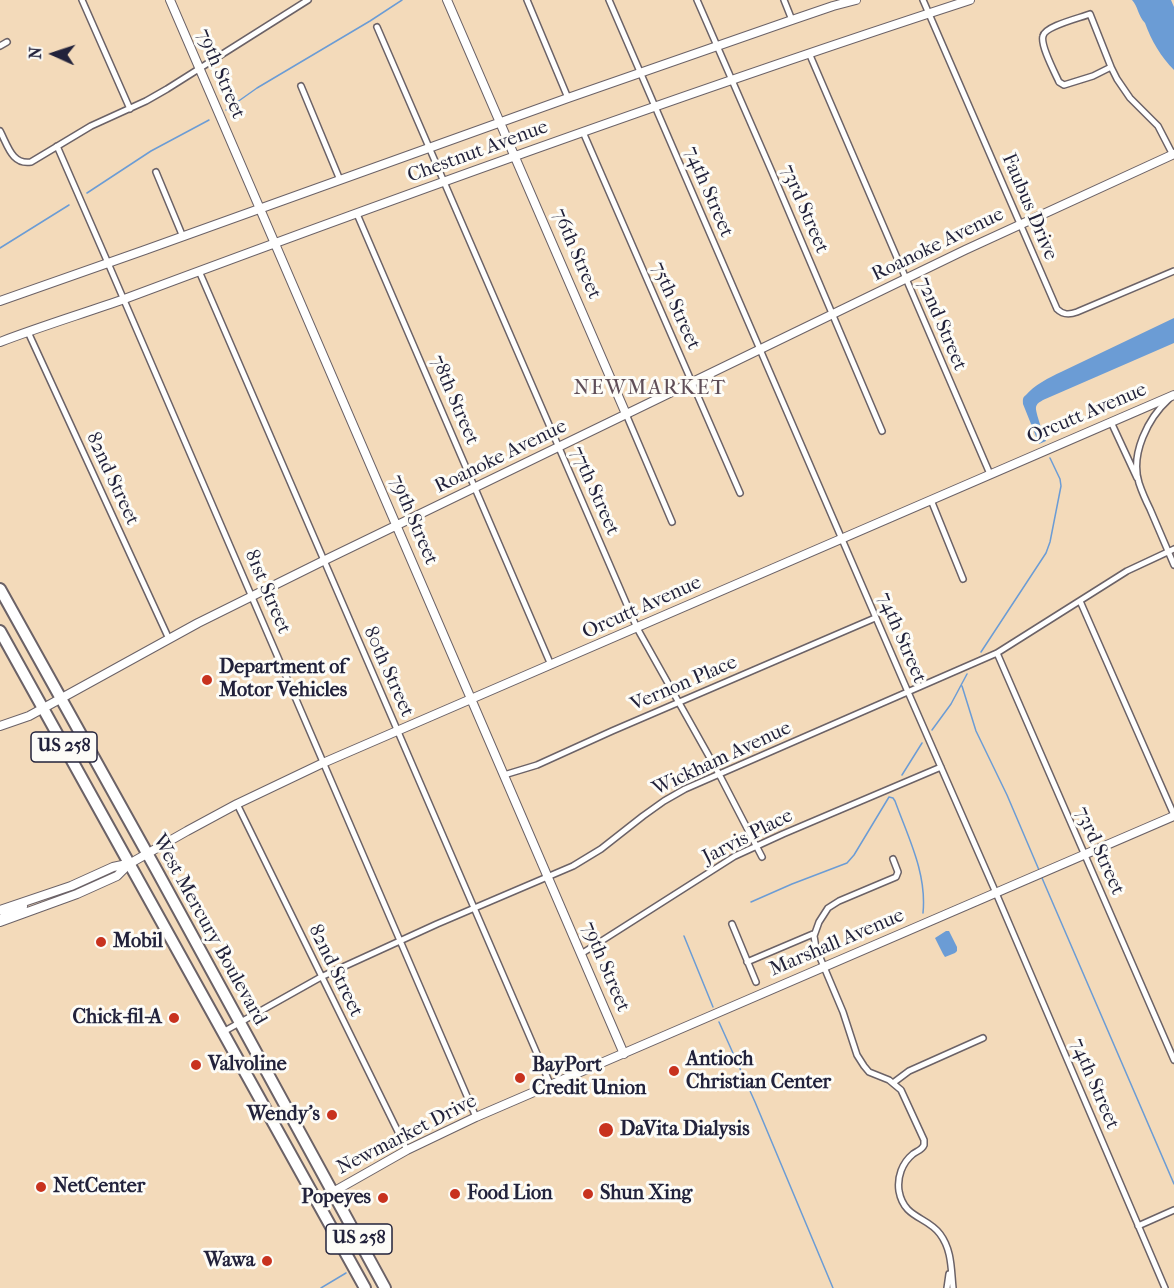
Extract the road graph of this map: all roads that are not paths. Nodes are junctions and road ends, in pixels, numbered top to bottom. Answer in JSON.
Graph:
{"nodes":[{"id":1,"x":82,"y":0,"type":"edge"},
{"id":2,"x":170,"y":0,"type":"edge"},
{"id":3,"x":308,"y":0,"type":"edge"},
{"id":4,"x":447,"y":0,"type":"edge"},
{"id":5,"x":527,"y":0,"type":"edge"},
{"id":6,"x":609,"y":0,"type":"edge"},
{"id":7,"x":697,"y":0,"type":"edge"},
{"id":8,"x":784,"y":0,"type":"edge"},
{"id":9,"x":856,"y":0,"type":"edge"},
{"id":10,"x":923,"y":0,"type":"edge"},
{"id":11,"x":970,"y":0,"type":"edge"},
{"id":12,"x":929,"y":13,"type":"junction"},
{"id":13,"x":792,"y":20,"type":"junction"},
{"id":14,"x":377,"y":27,"type":"dead end"},
{"id":15,"x":7,"y":42,"type":"dead end"},
{"id":16,"x":0,"y":46,"type":"edge"},
{"id":17,"x":717,"y":46,"type":"junction"},
{"id":18,"x":809,"y":53,"type":"junction"},
{"id":19,"x":1112,"y":67,"type":"junction"},
{"id":20,"x":200,"y":68,"type":"junction"},
{"id":21,"x":640,"y":73,"type":"junction"},
{"id":22,"x":732,"y":80,"type":"junction"},
{"id":23,"x":301,"y":86,"type":"dead end"},
{"id":24,"x":568,"y":98,"type":"junction"},
{"id":25,"x":655,"y":107,"type":"junction"},
{"id":26,"x":130,"y":109,"type":"junction"},
{"id":27,"x":500,"y":123,"type":"junction"},
{"id":28,"x":0,"y":131,"type":"edge"},
{"id":29,"x":583,"y":132,"type":"junction"},
{"id":30,"x":57,"y":146,"type":"junction"},
{"id":31,"x":430,"y":148,"type":"junction"},
{"id":32,"x":1174,"y":155,"type":"edge"},
{"id":33,"x":515,"y":156,"type":"junction"},
{"id":34,"x":156,"y":172,"type":"dead end"},
{"id":35,"x":340,"y":180,"type":"junction"},
{"id":36,"x":444,"y":182,"type":"junction"},
{"id":37,"x":260,"y":209,"type":"junction"},
{"id":38,"x":357,"y":214,"type":"junction"},
{"id":39,"x":1020,"y":224,"type":"junction"},
{"id":40,"x":183,"y":237,"type":"junction"},
{"id":41,"x":275,"y":243,"type":"junction"},
{"id":42,"x":108,"y":262,"type":"junction"},
{"id":43,"x":199,"y":271,"type":"junction"},
{"id":44,"x":1174,"y":271,"type":"edge"},
{"id":45,"x":905,"y":279,"type":"junction"},
{"id":46,"x":124,"y":299,"type":"junction"},
{"id":47,"x":0,"y":301,"type":"edge"},
{"id":48,"x":832,"y":314,"type":"junction"},
{"id":49,"x":28,"y":332,"type":"junction"},
{"id":50,"x":0,"y":342,"type":"edge"},
{"id":51,"x":760,"y":349,"type":"junction"},
{"id":52,"x":692,"y":382,"type":"junction"},
{"id":53,"x":1173,"y":395,"type":"edge"},
{"id":54,"x":626,"y":414,"type":"junction"},
{"id":55,"x":1112,"y":422,"type":"junction"},
{"id":56,"x":882,"y":431,"type":"dead end"},
{"id":57,"x":558,"y":447,"type":"junction"},
{"id":58,"x":990,"y":474,"type":"junction"},
{"id":59,"x":1138,"y":482,"type":"junction"},
{"id":60,"x":475,"y":488,"type":"junction"},
{"id":61,"x":740,"y":493,"type":"dead end"},
{"id":62,"x":931,"y":500,"type":"junction"},
{"id":63,"x":672,"y":522,"type":"dead end"},
{"id":64,"x":397,"y":525,"type":"junction"},
{"id":65,"x":841,"y":538,"type":"junction"},
{"id":66,"x":1171,"y":551,"type":"edge"},
{"id":67,"x":323,"y":561,"type":"junction"},
{"id":68,"x":1174,"y":565,"type":"edge"},
{"id":69,"x":963,"y":579,"type":"dead end"},
{"id":70,"x":0,"y":589,"type":"edge"},
{"id":71,"x":252,"y":597,"type":"junction"},
{"id":72,"x":1080,"y":601,"type":"junction"},
{"id":73,"x":875,"y":618,"type":"junction"},
{"id":74,"x":637,"y":628,"type":"junction"},
{"id":75,"x":0,"y":631,"type":"edge"},
{"id":76,"x":169,"y":639,"type":"junction"},
{"id":77,"x":997,"y":653,"type":"junction"},
{"id":78,"x":551,"y":665,"type":"junction"},
{"id":79,"x":908,"y":692,"type":"junction"},
{"id":80,"x":471,"y":699,"type":"junction"},
{"id":81,"x":61,"y":700,"type":"junction"},
{"id":82,"x":680,"y":702,"type":"junction"},
{"id":83,"x":43,"y":709,"type":"junction"},
{"id":84,"x":0,"y":726,"type":"edge"},
{"id":85,"x":398,"y":731,"type":"junction"},
{"id":86,"x":323,"y":763,"type":"junction"},
{"id":87,"x":941,"y":767,"type":"junction"},
{"id":88,"x":720,"y":774,"type":"junction"},
{"id":89,"x":504,"y":775,"type":"junction"},
{"id":90,"x":237,"y":804,"type":"junction"},
{"id":91,"x":1174,"y":815,"type":"edge"},
{"id":92,"x":756,"y":846,"type":"junction"},
{"id":93,"x":147,"y":853,"type":"junction"},
{"id":94,"x":1084,"y":855,"type":"junction"},
{"id":95,"x":762,"y":857,"type":"dead end"},
{"id":96,"x":893,"y":859,"type":"dead end"},
{"id":97,"x":129,"y":864,"type":"junction"},
{"id":98,"x":548,"y":877,"type":"junction"},
{"id":99,"x":996,"y":893,"type":"junction"},
{"id":100,"x":23,"y":902,"type":"junction"},
{"id":101,"x":474,"y":908,"type":"junction"},
{"id":102,"x":0,"y":910,"type":"edge"},
{"id":103,"x":0,"y":921,"type":"edge"},
{"id":104,"x":732,"y":924,"type":"dead end"},
{"id":105,"x":813,"y":934,"type":"junction"},
{"id":106,"x":400,"y":940,"type":"junction"},
{"id":107,"x":581,"y":954,"type":"junction"},
{"id":108,"x":747,"y":962,"type":"junction"},
{"id":109,"x":824,"y":967,"type":"junction"},
{"id":110,"x":321,"y":977,"type":"junction"},
{"id":111,"x":756,"y":982,"type":"dead end"},
{"id":112,"x":239,"y":1022,"type":"junction"},
{"id":113,"x":222,"y":1032,"type":"junction"},
{"id":114,"x":983,"y":1038,"type":"dead end"},
{"id":115,"x":624,"y":1054,"type":"junction"},
{"id":116,"x":1174,"y":1060,"type":"edge"},
{"id":117,"x":894,"y":1083,"type":"junction"},
{"id":118,"x":551,"y":1086,"type":"junction"},
{"id":119,"x":513,"y":1102,"type":"joint"},
{"id":120,"x":476,"y":1117,"type":"junction"},
{"id":121,"x":407,"y":1150,"type":"junction"},
{"id":122,"x":332,"y":1191,"type":"junction"},
{"id":123,"x":317,"y":1201,"type":"junction"},
{"id":124,"x":1174,"y":1210,"type":"edge"},
{"id":125,"x":1138,"y":1226,"type":"junction"},
{"id":126,"x":951,"y":1261,"type":"junction"},
{"id":127,"x":365,"y":1288,"type":"edge"},
{"id":128,"x":385,"y":1288,"type":"edge"},
{"id":129,"x":947,"y":1288,"type":"edge"},
{"id":130,"x":953,"y":1288,"type":"edge"},
{"id":131,"x":1165,"y":1288,"type":"edge"}],
"edges":[{"from":1,"to":26,"type":"street"},
{"from":2,"to":20,"type":"street","name":"79th Street"},
{"from":3,"to":20,"type":"street"},
{"from":4,"to":27,"type":"street","name":"76th Street"},
{"from":5,"to":24,"type":"street"},
{"from":6,"to":21,"type":"street","name":"74th Street"},
{"from":7,"to":17,"type":"street","name":"73rd Street"},
{"from":8,"to":13,"type":"street"},
{"from":9,"to":13,"type":"street","name":"Chestnut Avenue"},
{"from":10,"to":12,"type":"street","name":"Faubus Drive"},
{"from":11,"to":12,"type":"street","name":"Chestnut Avenue"},
{"from":12,"to":18,"type":"street","name":"Chestnut Avenue"},
{"from":12,"to":39,"type":"street","name":"Faubus Drive"},
{"from":13,"to":17,"type":"street","name":"Chestnut Avenue"},
{"from":14,"to":31,"type":"street","name":"77th Street"},
{"from":15,"to":16,"type":"street"},
{"from":17,"to":21,"type":"street","name":"Chestnut Avenue"},
{"from":17,"to":22,"type":"street","name":"73rd Street"},
{"from":18,"to":22,"type":"street","name":"Chestnut Avenue"},
{"from":18,"to":45,"type":"street","name":"72nd Street"},
{"from":19,"to":19,"type":"street"},
{"from":19,"to":32,"type":"street"},
{"from":20,"to":26,"type":"street"},
{"from":20,"to":37,"type":"street","name":"79th Street"},
{"from":21,"to":24,"type":"street","name":"Chestnut Avenue"},
{"from":21,"to":25,"type":"street","name":"74th Street"},
{"from":22,"to":25,"type":"street","name":"Chestnut Avenue"},
{"from":22,"to":48,"type":"street","name":"73rd Street"},
{"from":23,"to":35,"type":"street"},
{"from":24,"to":27,"type":"street","name":"Chestnut Avenue"},
{"from":25,"to":29,"type":"street","name":"Chestnut Avenue"},
{"from":25,"to":51,"type":"street","name":"74th Street"},
{"from":26,"to":30,"type":"street"},
{"from":27,"to":31,"type":"street","name":"Chestnut Avenue"},
{"from":27,"to":33,"type":"street","name":"76th Street"},
{"from":28,"to":30,"type":"street"},
{"from":29,"to":33,"type":"street","name":"Chestnut Avenue"},
{"from":29,"to":52,"type":"street","name":"75th Street"},
{"from":30,"to":42,"type":"street","name":"81st Street"},
{"from":31,"to":35,"type":"street","name":"Chestnut Avenue"},
{"from":31,"to":36,"type":"street","name":"77th Street"},
{"from":32,"to":39,"type":"street","name":"Roanoke Avenue"},
{"from":33,"to":36,"type":"street","name":"Chestnut Avenue"},
{"from":33,"to":54,"type":"street","name":"76th Street"},
{"from":34,"to":40,"type":"street"},
{"from":35,"to":37,"type":"street","name":"Chestnut Avenue"},
{"from":36,"to":38,"type":"street","name":"Chestnut Avenue"},
{"from":36,"to":57,"type":"street","name":"77th Street"},
{"from":37,"to":40,"type":"street","name":"Chestnut Avenue"},
{"from":37,"to":41,"type":"street","name":"79th Street"},
{"from":38,"to":41,"type":"street","name":"Chestnut Avenue"},
{"from":38,"to":60,"type":"street","name":"78th Street"},
{"from":39,"to":44,"type":"street","name":"Faubus Drive"},
{"from":39,"to":45,"type":"street","name":"Roanoke Avenue"},
{"from":40,"to":42,"type":"street","name":"Chestnut Avenue"},
{"from":41,"to":43,"type":"street","name":"Chestnut Avenue"},
{"from":41,"to":64,"type":"street","name":"79th Street"},
{"from":42,"to":46,"type":"street","name":"81st Street"},
{"from":42,"to":47,"type":"street","name":"Chestnut Avenue"},
{"from":43,"to":46,"type":"street","name":"Chestnut Avenue"},
{"from":43,"to":67,"type":"street","name":"80th Street"},
{"from":45,"to":48,"type":"street","name":"Roanoke Avenue"},
{"from":45,"to":58,"type":"street","name":"72nd Street"},
{"from":46,"to":49,"type":"street","name":"Chestnut Avenue"},
{"from":46,"to":71,"type":"street","name":"81st Street"},
{"from":48,"to":51,"type":"street","name":"Roanoke Avenue"},
{"from":48,"to":56,"type":"street","name":"73rd Street"},
{"from":49,"to":50,"type":"street","name":"Chestnut Avenue"},
{"from":49,"to":76,"type":"street","name":"82nd Street"},
{"from":51,"to":52,"type":"street","name":"Roanoke Avenue"},
{"from":51,"to":65,"type":"street","name":"74th Street"},
{"from":52,"to":54,"type":"street","name":"Roanoke Avenue"},
{"from":52,"to":61,"type":"street","name":"75th Street"},
{"from":53,"to":55,"type":"street","name":"Orcutt Avenue"},
{"from":53,"to":59,"type":"street"},
{"from":54,"to":57,"type":"street","name":"Roanoke Avenue"},
{"from":54,"to":63,"type":"street","name":"76th Street"},
{"from":55,"to":58,"type":"street","name":"Orcutt Avenue"},
{"from":55,"to":59,"type":"street"},
{"from":57,"to":60,"type":"street","name":"Roanoke Avenue"},
{"from":57,"to":74,"type":"street","name":"77th Street"},
{"from":58,"to":62,"type":"street","name":"Orcutt Avenue"},
{"from":59,"to":66,"type":"street"},
{"from":60,"to":64,"type":"street","name":"Roanoke Avenue"},
{"from":60,"to":78,"type":"street","name":"78th Street"},
{"from":62,"to":65,"type":"street","name":"Orcutt Avenue"},
{"from":62,"to":69,"type":"street"},
{"from":64,"to":67,"type":"street","name":"Roanoke Avenue"},
{"from":64,"to":80,"type":"street","name":"79th Street"},
{"from":65,"to":73,"type":"street","name":"74th Street"},
{"from":65,"to":74,"type":"street","name":"Orcutt Avenue"},
{"from":66,"to":68,"type":"street"},
{"from":66,"to":72,"type":"street","name":"Wickham Avenue"},
{"from":67,"to":71,"type":"street","name":"Roanoke Avenue"},
{"from":67,"to":85,"type":"street","name":"80th Street"},
{"from":70,"to":81,"type":"highway","name":"West Mercury Boulevard","number":"US 258"},
{"from":71,"to":76,"type":"street","name":"Roanoke Avenue"},
{"from":71,"to":86,"type":"street","name":"81st Street"},
{"from":72,"to":77,"type":"street","name":"Wickham Avenue"},
{"from":72,"to":91,"type":"street"},
{"from":73,"to":79,"type":"street","name":"74th Street"},
{"from":73,"to":82,"type":"street","name":"Vernon Place"},
{"from":74,"to":78,"type":"street","name":"Orcutt Avenue"},
{"from":74,"to":82,"type":"street","name":"77th Street"},
{"from":75,"to":83,"type":"highway","name":"West Mercury Boulevard","number":"US 258"},
{"from":76,"to":81,"type":"street","name":"Roanoke Avenue"},
{"from":77,"to":79,"type":"street","name":"Wickham Avenue"},
{"from":77,"to":94,"type":"street","name":"73rd Street"},
{"from":78,"to":80,"type":"street","name":"Orcutt Avenue"},
{"from":79,"to":87,"type":"street","name":"74th Street"},
{"from":79,"to":88,"type":"street","name":"Wickham Avenue"},
{"from":80,"to":85,"type":"street","name":"Orcutt Avenue"},
{"from":80,"to":89,"type":"street","name":"79th Street"},
{"from":81,"to":83,"type":"street","name":"Roanoke Avenue"},
{"from":81,"to":93,"type":"highway","name":"West Mercury Boulevard","number":"US 258"},
{"from":82,"to":88,"type":"street","name":"77th Street"},
{"from":82,"to":89,"type":"street","name":"Vernon Place"},
{"from":83,"to":84,"type":"street","name":"Roanoke Avenue"},
{"from":83,"to":97,"type":"highway","name":"West Mercury Boulevard","number":"US 258"},
{"from":85,"to":86,"type":"street","name":"Orcutt Avenue"},
{"from":85,"to":101,"type":"street","name":"80th Street"},
{"from":86,"to":90,"type":"street","name":"Orcutt Avenue"},
{"from":86,"to":106,"type":"street","name":"81st Street"},
{"from":87,"to":92,"type":"street","name":"Jarvis Place"},
{"from":87,"to":99,"type":"street","name":"74th Street"},
{"from":88,"to":92,"type":"street","name":"77th Street"},
{"from":88,"to":98,"type":"street","name":"Wickham Avenue"},
{"from":89,"to":98,"type":"street","name":"79th Street"},
{"from":90,"to":93,"type":"street","name":"Orcutt Avenue"},
{"from":90,"to":110,"type":"street","name":"82nd Street"},
{"from":91,"to":94,"type":"street","name":"Marshall Avenue"},
{"from":92,"to":95,"type":"street","name":"77th Street"},
{"from":92,"to":107,"type":"street","name":"Jarvis Place"},
{"from":93,"to":97,"type":"street","name":"Orcutt Avenue"},
{"from":93,"to":112,"type":"highway","name":"West Mercury Boulevard","number":"US 258"},
{"from":94,"to":99,"type":"street","name":"Marshall Avenue"},
{"from":94,"to":116,"type":"street","name":"73rd Street"},
{"from":96,"to":105,"type":"street"},
{"from":97,"to":100,"type":"street","name":"Orcutt Avenue"},
{"from":97,"to":103,"type":"street","name":"Orcutt Avenue"},
{"from":97,"to":113,"type":"highway","name":"West Mercury Boulevard","number":"US 258"},
{"from":98,"to":101,"type":"street","name":"Wickham Avenue"},
{"from":98,"to":107,"type":"street","name":"79th Street"},
{"from":99,"to":109,"type":"street","name":"Marshall Avenue"},
{"from":99,"to":125,"type":"street","name":"74th Street"},
{"from":100,"to":102,"type":"street","name":"Orcutt Avenue"},
{"from":100,"to":103,"type":"street"},
{"from":101,"to":106,"type":"street","name":"Wickham Avenue"},
{"from":101,"to":118,"type":"street","name":"80th Street"},
{"from":104,"to":108,"type":"street"},
{"from":105,"to":108,"type":"street"},
{"from":105,"to":109,"type":"street"},
{"from":106,"to":110,"type":"street","name":"Wickham Avenue"},
{"from":106,"to":120,"type":"street","name":"81st Street"},
{"from":107,"to":115,"type":"street","name":"79th Street"},
{"from":108,"to":111,"type":"street"},
{"from":109,"to":115,"type":"street","name":"Marshall Avenue"},
{"from":109,"to":117,"type":"street"},
{"from":110,"to":112,"type":"street","name":"Wickham Avenue"},
{"from":110,"to":121,"type":"street","name":"82nd Street"},
{"from":112,"to":113,"type":"street","name":"Wickham Avenue"},
{"from":112,"to":122,"type":"highway","name":"West Mercury Boulevard","number":"US 258"},
{"from":113,"to":123,"type":"highway","name":"West Mercury Boulevard","number":"US 258"},
{"from":114,"to":117,"type":"street"},
{"from":115,"to":118,"type":"street","name":"Marshall Avenue"},
{"from":117,"to":126,"type":"street"},
{"from":118,"to":119,"type":"street","name":"Marshall Avenue"},
{"from":119,"to":120,"type":"street","name":"Newmarket Drive"},
{"from":120,"to":121,"type":"street","name":"Newmarket Drive"},
{"from":121,"to":122,"type":"street","name":"Newmarket Drive"},
{"from":122,"to":123,"type":"street","name":"Newmarket Drive"},
{"from":122,"to":128,"type":"highway","name":"West Mercury Boulevard","number":"US 258"},
{"from":123,"to":127,"type":"highway","name":"West Mercury Boulevard","number":"US 258"},
{"from":124,"to":125,"type":"street"},
{"from":125,"to":131,"type":"street","name":"74th Street"},
{"from":126,"to":129,"type":"street"},
{"from":126,"to":130,"type":"street"}]}
